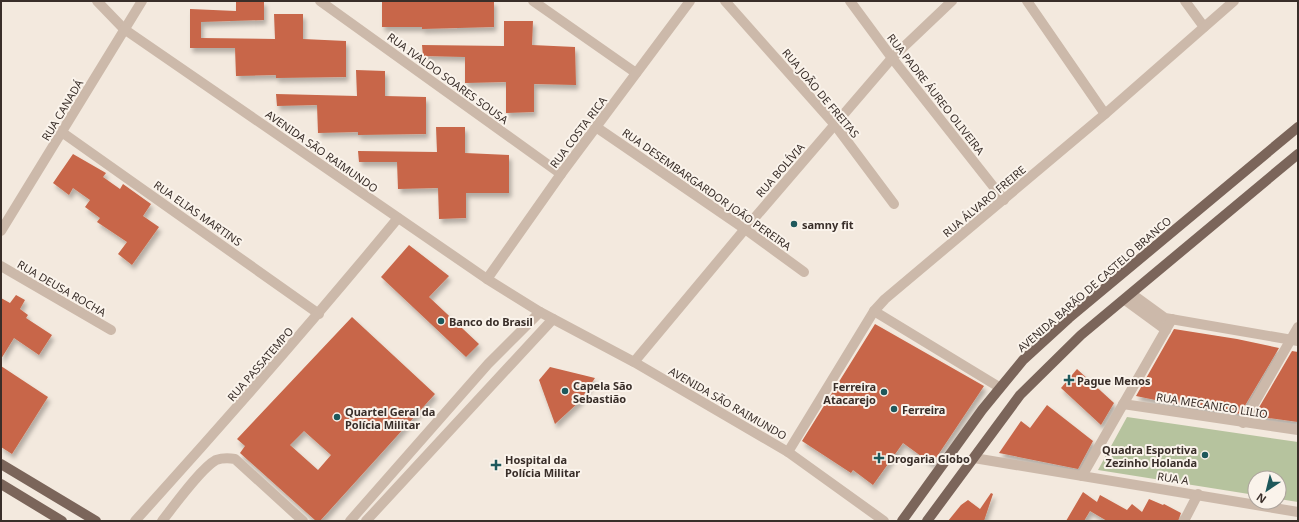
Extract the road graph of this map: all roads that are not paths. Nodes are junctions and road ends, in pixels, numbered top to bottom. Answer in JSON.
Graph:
{"nodes":[{"id":1,"x":97,"y":1,"type":"edge"},
{"id":2,"x":142,"y":1,"type":"edge"},
{"id":3,"x":320,"y":1,"type":"edge"},
{"id":4,"x":534,"y":1,"type":"edge"},
{"id":5,"x":690,"y":1,"type":"edge"},
{"id":6,"x":725,"y":1,"type":"edge"},
{"id":7,"x":850,"y":1,"type":"edge"},
{"id":8,"x":952,"y":1,"type":"edge"},
{"id":9,"x":1027,"y":1,"type":"edge"},
{"id":10,"x":1185,"y":1,"type":"edge"},
{"id":11,"x":1234,"y":1,"type":"edge"},
{"id":12,"x":1204,"y":27,"type":"junction"},
{"id":13,"x":124,"y":28,"type":"junction"},
{"id":14,"x":892,"y":58,"type":"junction"},
{"id":15,"x":636,"y":73,"type":"junction"},
{"id":16,"x":1105,"y":114,"type":"junction"},
{"id":17,"x":835,"y":125,"type":"junction"},
{"id":18,"x":1298,"y":126,"type":"edge"},
{"id":19,"x":596,"y":127,"type":"junction"},
{"id":20,"x":63,"y":133,"type":"junction"},
{"id":21,"x":1298,"y":154,"type":"edge"},
{"id":22,"x":561,"y":174,"type":"junction"},
{"id":23,"x":1004,"y":200,"type":"junction"},
{"id":24,"x":894,"y":204,"type":"dead end"},
{"id":25,"x":398,"y":218,"type":"junction"},
{"id":26,"x":745,"y":229,"type":"junction"},
{"id":27,"x":1,"y":232,"type":"edge"},
{"id":28,"x":1,"y":266,"type":"edge"},
{"id":29,"x":804,"y":272,"type":"dead end"},
{"id":30,"x":487,"y":279,"type":"junction"},
{"id":31,"x":1128,"y":297,"type":"junction"},
{"id":32,"x":874,"y":311,"type":"junction"},
{"id":33,"x":540,"y":312,"type":"junction"},
{"id":34,"x":319,"y":314,"type":"junction"},
{"id":35,"x":1169,"y":318,"type":"junction"},
{"id":36,"x":553,"y":319,"type":"junction"},
{"id":37,"x":1298,"y":327,"type":"edge"},
{"id":38,"x":111,"y":330,"type":"dead end"},
{"id":39,"x":1166,"y":330,"type":"junction"},
{"id":40,"x":1294,"y":340,"type":"edge"},
{"id":41,"x":634,"y":362,"type":"junction"},
{"id":42,"x":999,"y":387,"type":"junction"},
{"id":43,"x":1123,"y":404,"type":"junction"},
{"id":44,"x":1243,"y":423,"type":"junction"},
{"id":45,"x":1298,"y":430,"type":"edge"},
{"id":46,"x":788,"y":452,"type":"junction"},
{"id":47,"x":974,"y":458,"type":"junction"},
{"id":48,"x":1,"y":464,"type":"edge"},
{"id":49,"x":177,"y":475,"type":"junction"},
{"id":50,"x":1082,"y":476,"type":"junction"},
{"id":51,"x":1,"y":484,"type":"edge"},
{"id":52,"x":191,"y":484,"type":"junction"},
{"id":53,"x":1198,"y":494,"type":"junction"},
{"id":54,"x":1298,"y":512,"type":"edge"},
{"id":55,"x":62,"y":521,"type":"edge"},
{"id":56,"x":96,"y":521,"type":"edge"},
{"id":57,"x":135,"y":521,"type":"edge"},
{"id":58,"x":162,"y":521,"type":"edge"},
{"id":59,"x":303,"y":521,"type":"edge"},
{"id":60,"x":350,"y":521,"type":"edge"},
{"id":61,"x":366,"y":521,"type":"edge"},
{"id":62,"x":884,"y":521,"type":"edge"},
{"id":63,"x":902,"y":521,"type":"edge"},
{"id":64,"x":927,"y":521,"type":"edge"},
{"id":65,"x":1184,"y":521,"type":"edge"}],
"edges":[{"from":1,"to":13,"type":"street","name":"AVENIDA SÃO RAIMUNDO"},
{"from":2,"to":13,"type":"street","name":"RUA CANADÁ"},
{"from":3,"to":22,"type":"street","name":"RUA IVALDO SOARES SOUSA"},
{"from":4,"to":15,"type":"street"},
{"from":5,"to":15,"type":"street","name":"RUA COSTA RICA"},
{"from":6,"to":17,"type":"street","name":"RUA JOÃO DE FREITAS"},
{"from":7,"to":14,"type":"street","name":"RUA PADRE ÁUREO OLIVEIRA"},
{"from":8,"to":14,"type":"street","name":"RUA BOLÍVIA"},
{"from":9,"to":16,"type":"street"},
{"from":10,"to":12,"type":"street"},
{"from":11,"to":12,"type":"street","name":"RUA ÁLVARO FREIRE"},
{"from":12,"to":16,"type":"street","name":"RUA ÁLVARO FREIRE"},
{"from":13,"to":20,"type":"street","name":"RUA CANADÁ"},
{"from":13,"to":25,"type":"street","name":"AVENIDA SÃO RAIMUNDO"},
{"from":14,"to":17,"type":"street","name":"RUA BOLÍVIA"},
{"from":14,"to":23,"type":"street","name":"RUA PADRE ÁUREO OLIVEIRA"},
{"from":15,"to":19,"type":"street","name":"RUA COSTA RICA"},
{"from":16,"to":23,"type":"street","name":"RUA ÁLVARO FREIRE"},
{"from":17,"to":24,"type":"street","name":"RUA JOÃO DE FREITAS"},
{"from":17,"to":26,"type":"street","name":"RUA BOLÍVIA"},
{"from":18,"to":42,"type":"main road","name":"AVENIDA BARÃO DE CASTELO BRANCO"},
{"from":19,"to":22,"type":"street","name":"RUA COSTA RICA"},
{"from":19,"to":26,"type":"street","name":"RUA DESEMBARGARDOR JOÃO PEREIRA"},
{"from":20,"to":27,"type":"street","name":"RUA CANADÁ"},
{"from":20,"to":34,"type":"street","name":"RUA ELIAS MARTINS"},
{"from":21,"to":31,"type":"main road"},
{"from":22,"to":30,"type":"street","name":"RUA COSTA RICA"},
{"from":23,"to":32,"type":"street","name":"RUA ÁLVARO FREIRE"},
{"from":25,"to":30,"type":"street","name":"AVENIDA SÃO RAIMUNDO"},
{"from":25,"to":34,"type":"street","name":"RUA PASSATEMPO"},
{"from":26,"to":29,"type":"street","name":"RUA DESEMBARGARDOR JOÃO PEREIRA"},
{"from":26,"to":41,"type":"street","name":"RUA BOLÍVIA"},
{"from":28,"to":38,"type":"street","name":"RUA DEUSA ROCHA"},
{"from":30,"to":33,"type":"street","name":"AVENIDA SÃO RAIMUNDO"},
{"from":31,"to":35,"type":"street"},
{"from":31,"to":39,"type":"street"},
{"from":31,"to":47,"type":"main road"},
{"from":32,"to":42,"type":"street"},
{"from":32,"to":46,"type":"street","name":"RUA ÁLVARO FREIRE"},
{"from":33,"to":36,"type":"street","name":"AVENIDA SÃO RAIMUNDO"},
{"from":33,"to":60,"type":"street"},
{"from":34,"to":49,"type":"street","name":"RUA PASSATEMPO"},
{"from":35,"to":39,"type":"street"},
{"from":35,"to":40,"type":"street"},
{"from":36,"to":41,"type":"street","name":"AVENIDA SÃO RAIMUNDO"},
{"from":36,"to":61,"type":"street"},
{"from":37,"to":40,"type":"street"},
{"from":39,"to":43,"type":"street"},
{"from":40,"to":44,"type":"street"},
{"from":41,"to":46,"type":"street","name":"AVENIDA SÃO RAIMUNDO"},
{"from":42,"to":63,"type":"main road","name":"AVENIDA BARÃO DE CASTELO BRANCO"},
{"from":43,"to":44,"type":"street","name":"RUA MECANICO LILIO"},
{"from":43,"to":50,"type":"street"},
{"from":44,"to":45,"type":"street","name":"RUA MECANICO LILIO"},
{"from":46,"to":62,"type":"street","name":"AVENIDA SÃO RAIMUNDO"},
{"from":47,"to":50,"type":"street","name":"RUA A"},
{"from":47,"to":64,"type":"main road"},
{"from":48,"to":56,"type":"main road"},
{"from":49,"to":52,"type":"street"},
{"from":49,"to":57,"type":"street","name":"RUA PASSATEMPO"},
{"from":50,"to":53,"type":"street","name":"RUA A"},
{"from":51,"to":55,"type":"main road"},
{"from":52,"to":58,"type":"street"},
{"from":52,"to":59,"type":"street"},
{"from":53,"to":54,"type":"street","name":"RUA A"},
{"from":53,"to":65,"type":"street"}]}
